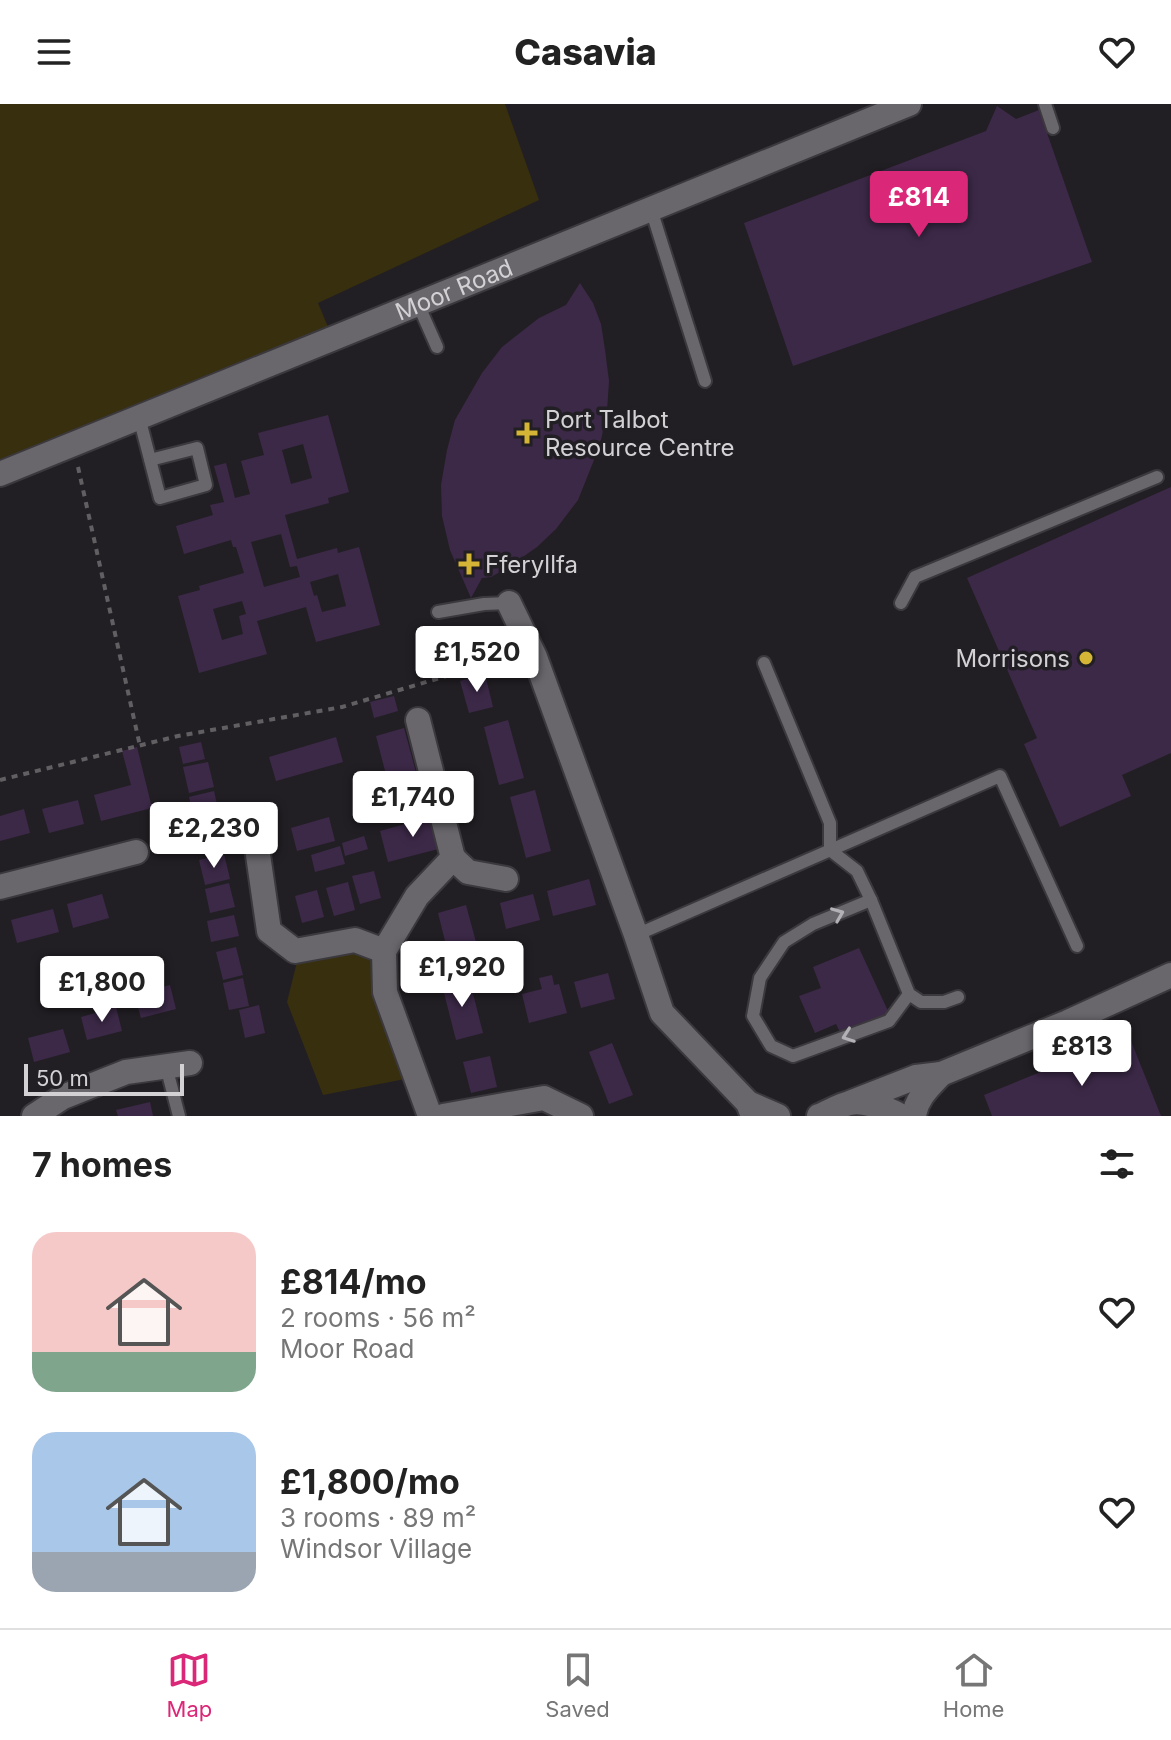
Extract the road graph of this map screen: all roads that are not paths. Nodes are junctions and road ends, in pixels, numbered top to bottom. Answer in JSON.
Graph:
{"nodes":[{"id":1,"x":909,"y":104,"type":"edge"},
{"id":2,"x":1045,"y":104,"type":"edge"},
{"id":3,"x":1053,"y":128,"type":"dead end"},
{"id":4,"x":651,"y":209,"type":"junction"},
{"id":5,"x":418,"y":304,"type":"junction"},
{"id":6,"x":437,"y":347,"type":"dead end"},
{"id":7,"x":705,"y":381,"type":"dead end"},
{"id":8,"x":139,"y":417,"type":"junction"},
{"id":9,"x":150,"y":460,"type":"junction"},
{"id":10,"x":0,"y":474,"type":"edge"},
{"id":11,"x":1157,"y":477,"type":"dead end"},
{"id":12,"x":509,"y":603,"type":"joint"},
{"id":13,"x":901,"y":603,"type":"dead end"},
{"id":14,"x":438,"y":612,"type":"dead end"},
{"id":15,"x":764,"y":663,"type":"dead end"},
{"id":16,"x":418,"y":720,"type":"dead end"},
{"id":17,"x":254,"y":827,"type":"dead end"},
{"id":18,"x":830,"y":850,"type":"junction"},
{"id":19,"x":136,"y":852,"type":"dead end"},
{"id":20,"x":453,"y":858,"type":"junction"},
{"id":21,"x":506,"y":879,"type":"dead end"},
{"id":22,"x":0,"y":887,"type":"edge"},
{"id":23,"x":871,"y":900,"type":"junction"},
{"id":24,"x":636,"y":935,"type":"junction"},
{"id":25,"x":1077,"y":946,"type":"dead end"},
{"id":26,"x":384,"y":951,"type":"junction"},
{"id":27,"x":1171,"y":975,"type":"edge"},
{"id":28,"x":909,"y":994,"type":"junction"},
{"id":29,"x":958,"y":997,"type":"dead end"},
{"id":30,"x":178,"y":1065,"type":"joint"},
{"id":31,"x":941,"y":1074,"type":"junction"},
{"id":32,"x":852,"y":1102,"type":"junction"},
{"id":33,"x":750,"y":1109,"type":"edge"},
{"id":34,"x":34,"y":1116,"type":"edge"},
{"id":35,"x":179,"y":1116,"type":"edge"},
{"id":36,"x":430,"y":1116,"type":"edge"},
{"id":37,"x":443,"y":1116,"type":"edge"},
{"id":38,"x":581,"y":1116,"type":"edge"},
{"id":39,"x":778,"y":1116,"type":"edge"},
{"id":40,"x":819,"y":1116,"type":"edge"},
{"id":41,"x":901,"y":1116,"type":"edge"},
{"id":42,"x":914,"y":1116,"type":"edge"}],
"edges":[{"from":1,"to":4,"type":"street","name":"Moor Road"},
{"from":2,"to":3,"type":"lane"},
{"from":4,"to":5,"type":"street","name":"Moor Road"},
{"from":4,"to":7,"type":"lane"},
{"from":5,"to":6,"type":"lane"},
{"from":5,"to":8,"type":"street","name":"Moor Road"},
{"from":8,"to":9,"type":"lane"},
{"from":8,"to":10,"type":"street","name":"Moor Road"},
{"from":9,"to":9,"type":"lane"},
{"from":11,"to":13,"type":"lane"},
{"from":12,"to":14,"type":"lane"},
{"from":12,"to":24,"type":"street"},
{"from":15,"to":18,"type":"lane"},
{"from":16,"to":20,"type":"street"},
{"from":17,"to":26,"type":"street"},
{"from":18,"to":23,"type":"lane"},
{"from":18,"to":24,"type":"lane"},
{"from":18,"to":25,"type":"lane"},
{"from":19,"to":22,"type":"street"},
{"from":20,"to":21,"type":"street"},
{"from":20,"to":26,"type":"street"},
{"from":23,"to":28,"type":"lane"},
{"from":28,"to":23,"type":"lane","one_way":true},
{"from":24,"to":33,"type":"street"},
{"from":26,"to":36,"type":"street"},
{"from":27,"to":31,"type":"street"},
{"from":28,"to":29,"type":"lane"},
{"from":30,"to":34,"type":"street"},
{"from":30,"to":35,"type":"lane"},
{"from":31,"to":32,"type":"street"},
{"from":31,"to":42,"type":"street"},
{"from":32,"to":40,"type":"street"},
{"from":32,"to":41,"type":"street"},
{"from":33,"to":39,"type":"street"},
{"from":37,"to":38,"type":"street"}]}
